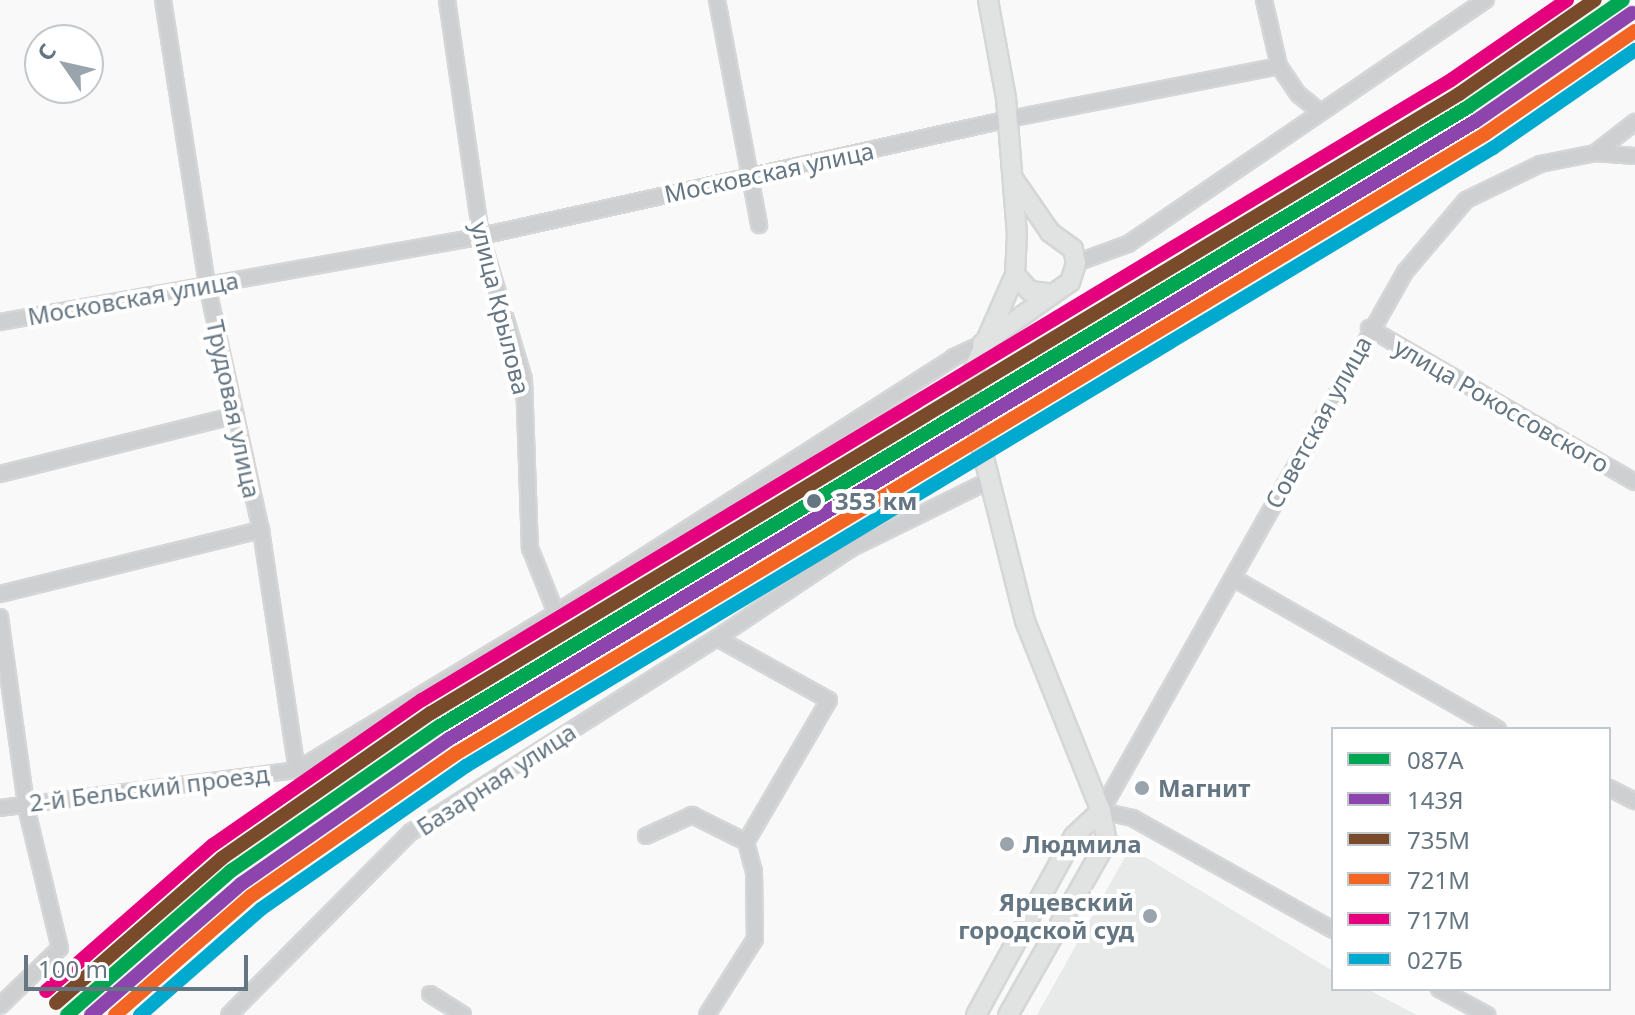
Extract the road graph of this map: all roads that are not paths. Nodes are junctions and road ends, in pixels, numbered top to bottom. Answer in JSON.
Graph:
{"nodes":[{"id":1,"x":163,"y":0,"type":"edge"},
{"id":2,"x":447,"y":0,"type":"edge"},
{"id":3,"x":717,"y":0,"type":"edge"},
{"id":4,"x":988,"y":0,"type":"edge"},
{"id":5,"x":1264,"y":0,"type":"edge"},
{"id":6,"x":1486,"y":0,"type":"edge"},
{"id":7,"x":1279,"y":66,"type":"junction"},
{"id":8,"x":1320,"y":112,"type":"junction"},
{"id":9,"x":1009,"y":119,"type":"junction"},
{"id":10,"x":1635,"y":122,"type":"edge"},
{"id":11,"x":1595,"y":153,"type":"junction"},
{"id":12,"x":1635,"y":156,"type":"edge"},
{"id":13,"x":748,"y":177,"type":"junction"},
{"id":14,"x":1014,"y":180,"type":"junction"},
{"id":15,"x":759,"y":225,"type":"dead end"},
{"id":16,"x":1050,"y":232,"type":"junction"},
{"id":17,"x":481,"y":236,"type":"junction"},
{"id":18,"x":1016,"y":250,"type":"junction"},
{"id":19,"x":1076,"y":263,"type":"junction"},
{"id":20,"x":1015,"y":275,"type":"junction"},
{"id":21,"x":207,"y":285,"type":"junction"},
{"id":22,"x":1053,"y":294,"type":"junction"},
{"id":23,"x":0,"y":322,"type":"edge"},
{"id":24,"x":1369,"y":328,"type":"junction"},
{"id":25,"x":980,"y":345,"type":"junction"},
{"id":26,"x":236,"y":415,"type":"junction"},
{"id":27,"x":0,"y":474,"type":"edge"},
{"id":28,"x":988,"y":481,"type":"junction"},
{"id":29,"x":1635,"y":482,"type":"edge"},
{"id":30,"x":261,"y":530,"type":"junction"},
{"id":31,"x":1233,"y":578,"type":"junction"},
{"id":32,"x":0,"y":594,"type":"edge"},
{"id":33,"x":556,"y":613,"type":"junction"},
{"id":34,"x":0,"y":617,"type":"edge"},
{"id":35,"x":717,"y":638,"type":"junction"},
{"id":36,"x":1494,"y":727,"type":"edge"},
{"id":37,"x":297,"y":770,"type":"junction"},
{"id":38,"x":1611,"y":789,"type":"edge"},
{"id":39,"x":1635,"y":801,"type":"edge"},
{"id":40,"x":26,"y":803,"type":"junction"},
{"id":41,"x":0,"y":808,"type":"edge"},
{"id":42,"x":1101,"y":811,"type":"junction"},
{"id":43,"x":646,"y":836,"type":"dead end"},
{"id":44,"x":746,"y":842,"type":"junction"},
{"id":45,"x":1331,"y":929,"type":"edge"},
{"id":46,"x":1443,"y":991,"type":"edge"},
{"id":47,"x":430,"y":994,"type":"dead end"},
{"id":48,"x":0,"y":1006,"type":"edge"},
{"id":49,"x":229,"y":1015,"type":"edge"},
{"id":50,"x":463,"y":1015,"type":"edge"},
{"id":51,"x":707,"y":1015,"type":"edge"},
{"id":52,"x":976,"y":1015,"type":"edge"},
{"id":53,"x":1008,"y":1015,"type":"edge"},
{"id":54,"x":1487,"y":1015,"type":"edge"}],
"edges":[{"from":1,"to":21,"type":"street","name":"Трудовая улица"},
{"from":2,"to":17,"type":"street","name":"улица Крылова"},
{"from":3,"to":13,"type":"street"},
{"from":4,"to":9,"type":"main road"},
{"from":5,"to":7,"type":"street"},
{"from":6,"to":8,"type":"street"},
{"from":7,"to":8,"type":"street"},
{"from":7,"to":9,"type":"street","name":"Московская улица"},
{"from":8,"to":19,"type":"street"},
{"from":9,"to":13,"type":"street","name":"Московская улица"},
{"from":9,"to":14,"type":"main road"},
{"from":10,"to":11,"type":"street"},
{"from":11,"to":12,"type":"street","name":"Советская улица"},
{"from":11,"to":24,"type":"street","name":"Советская улица"},
{"from":13,"to":15,"type":"street"},
{"from":13,"to":17,"type":"street","name":"Московская улица"},
{"from":14,"to":16,"type":"main road"},
{"from":14,"to":18,"type":"main road"},
{"from":16,"to":18,"type":"main road"},
{"from":16,"to":19,"type":"main road"},
{"from":17,"to":21,"type":"street","name":"Московская улица"},
{"from":17,"to":33,"type":"street","name":"улица Крылова"},
{"from":18,"to":20,"type":"main road"},
{"from":19,"to":22,"type":"main road"},
{"from":20,"to":22,"type":"main road"},
{"from":20,"to":25,"type":"main road"},
{"from":21,"to":23,"type":"street","name":"Московская улица"},
{"from":21,"to":26,"type":"street","name":"Трудовая улица"},
{"from":22,"to":25,"type":"main road"},
{"from":24,"to":29,"type":"street","name":"улица Рокоссовского"},
{"from":24,"to":31,"type":"street","name":"Советская улица"},
{"from":25,"to":28,"type":"main road"},
{"from":25,"to":33,"type":"street"},
{"from":26,"to":27,"type":"street"},
{"from":26,"to":30,"type":"street","name":"Трудовая улица"},
{"from":28,"to":35,"type":"street","name":"Базарная улица"},
{"from":28,"to":42,"type":"main road"},
{"from":30,"to":32,"type":"street"},
{"from":30,"to":37,"type":"street","name":"Трудовая улица"},
{"from":31,"to":36,"type":"street"},
{"from":31,"to":42,"type":"street","name":"Советская улица"},
{"from":33,"to":37,"type":"street"},
{"from":34,"to":40,"type":"street"},
{"from":35,"to":44,"type":"street"},
{"from":35,"to":49,"type":"street","name":"Базарная улица"},
{"from":37,"to":40,"type":"street","name":"2-й Бельский проезд"},
{"from":38,"to":39,"type":"street"},
{"from":40,"to":41,"type":"street","name":"2-й Бельский проезд"},
{"from":40,"to":48,"type":"street"},
{"from":42,"to":45,"type":"street"},
{"from":42,"to":52,"type":"main road","name":"Советская улица"},
{"from":42,"to":53,"type":"main road"},
{"from":43,"to":44,"type":"street"},
{"from":44,"to":51,"type":"street"},
{"from":46,"to":54,"type":"street"},
{"from":47,"to":50,"type":"street"}]}
